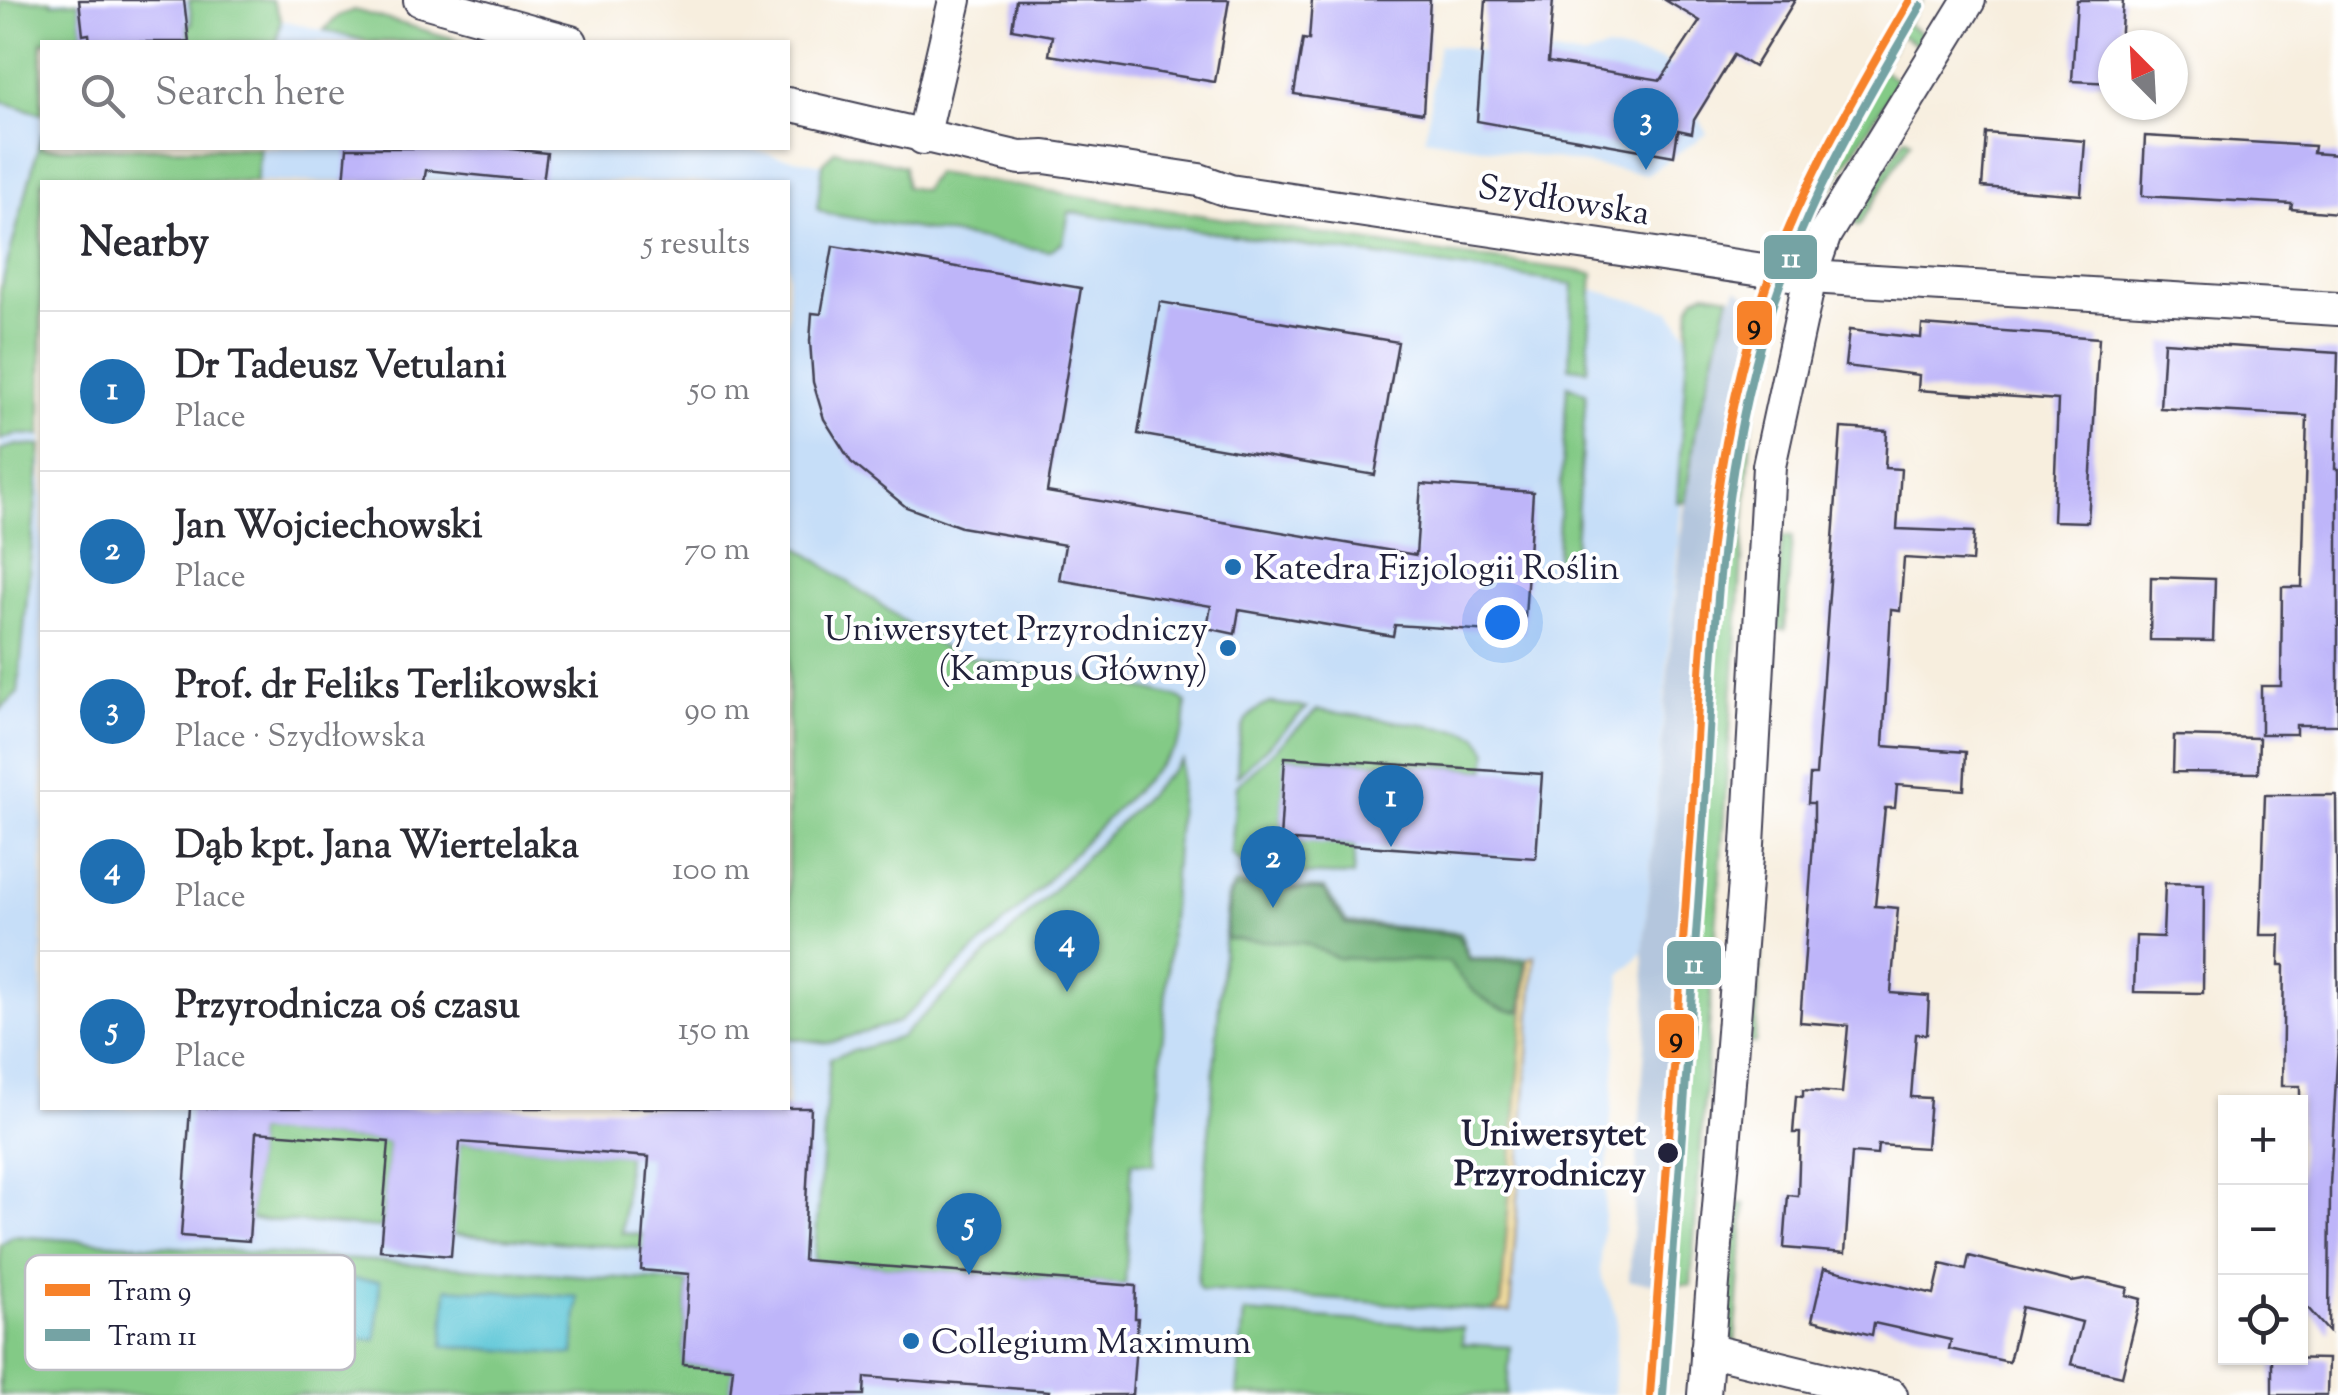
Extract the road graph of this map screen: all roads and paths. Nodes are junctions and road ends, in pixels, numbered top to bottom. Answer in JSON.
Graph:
{"nodes":[{"id":1,"x":420,"y":0,"type":"edge"},
{"id":2,"x":955,"y":0,"type":"edge"},
{"id":3,"x":1969,"y":0,"type":"edge"},
{"id":4,"x":564,"y":40,"type":"edge"},
{"id":5,"x":790,"y":104,"type":"edge"},
{"id":6,"x":924,"y":138,"type":"junction"},
{"id":7,"x":1810,"y":277,"type":"junction"},
{"id":8,"x":2338,"y":309,"type":"edge"},
{"id":9,"x":1706,"y":1350,"type":"junction"},
{"id":10,"x":1704,"y":1395,"type":"edge"},
{"id":11,"x":1891,"y":1395,"type":"edge"}],
"edges":[{"from":1,"to":4,"type":"street"},
{"from":2,"to":6,"type":"street"},
{"from":3,"to":7,"type":"street"},
{"from":5,"to":6,"type":"street","name":"Szydłowska"},
{"from":6,"to":7,"type":"street","name":"Szydłowska"},
{"from":7,"to":8,"type":"street","name":"Szydłowska"},
{"from":7,"to":9,"type":"street"},
{"from":9,"to":10,"type":"street"},
{"from":9,"to":11,"type":"street"}]}
